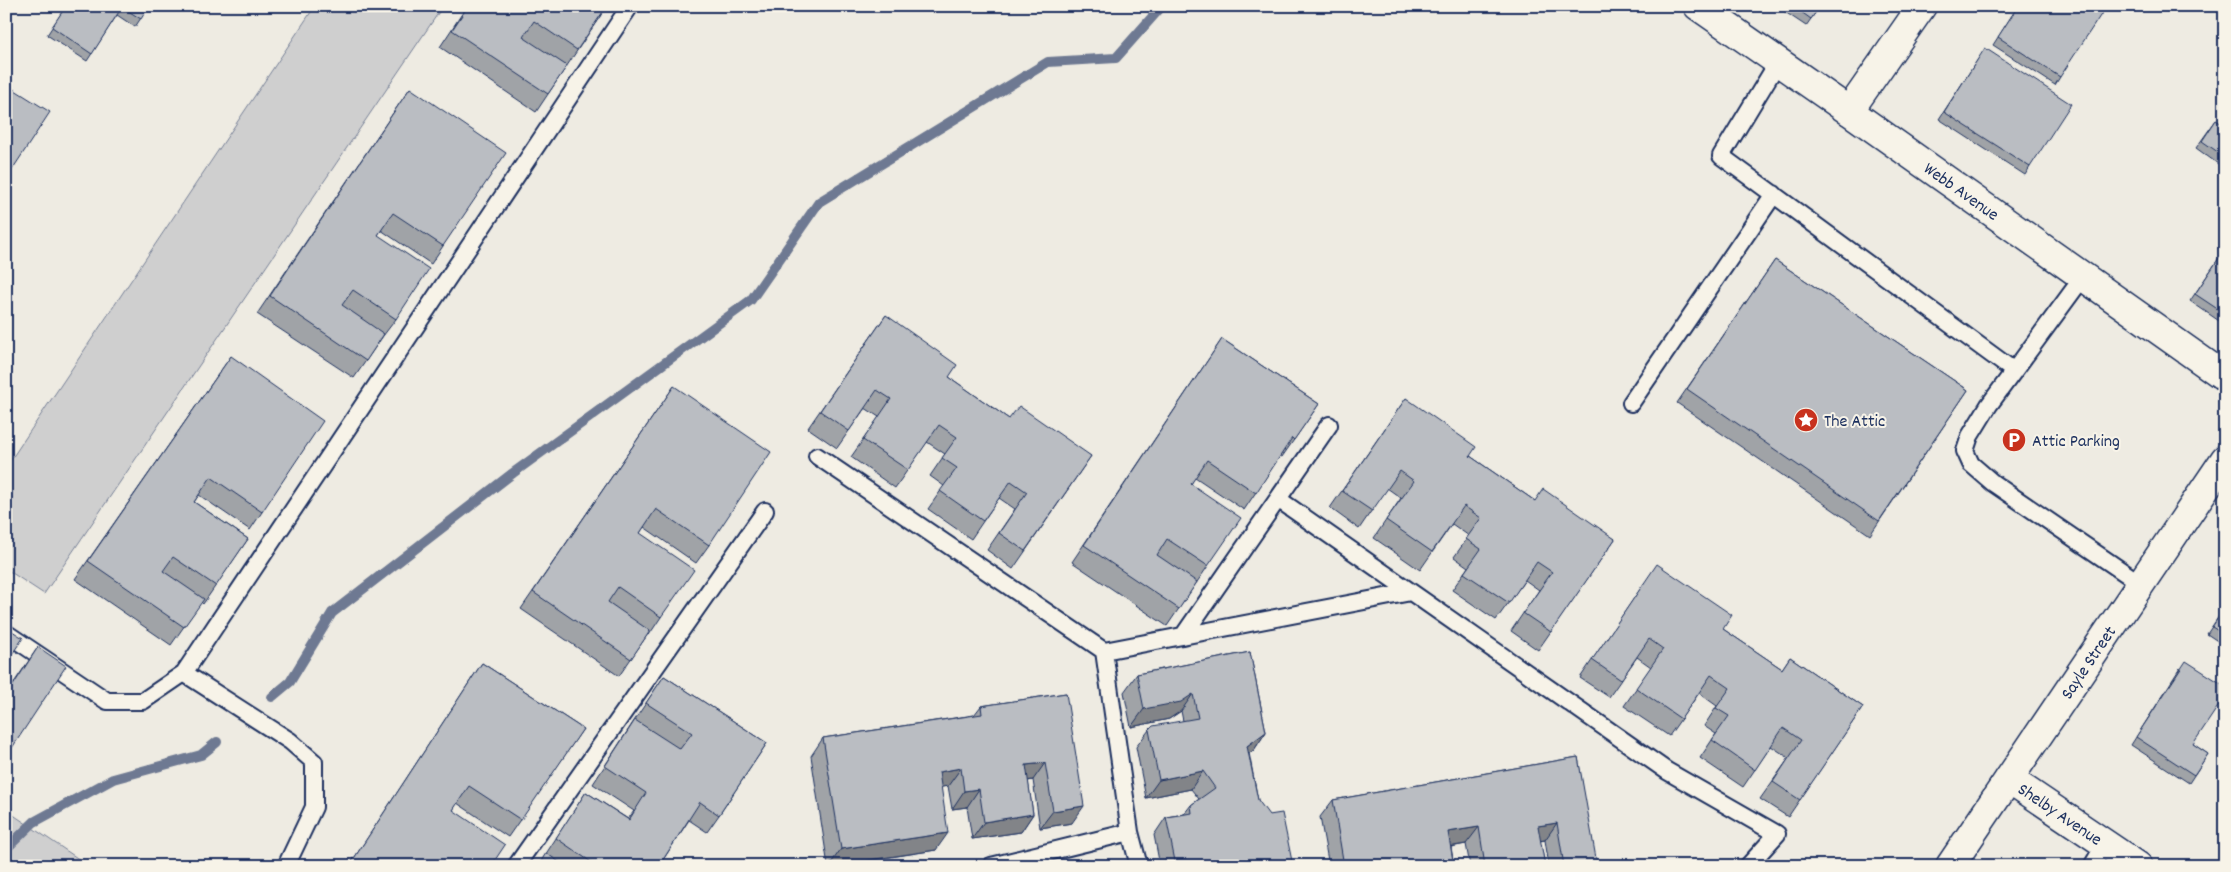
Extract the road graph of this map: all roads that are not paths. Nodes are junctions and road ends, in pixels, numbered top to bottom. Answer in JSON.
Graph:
{"nodes":[{"id":1,"x":630,"y":6,"type":"edge"},
{"id":2,"x":1698,"y":6,"type":"edge"},
{"id":3,"x":1922,"y":6,"type":"edge"},
{"id":4,"x":1778,"y":62,"type":"junction"},
{"id":5,"x":1849,"y":111,"type":"junction"},
{"id":6,"x":1774,"y":194,"type":"junction"},
{"id":7,"x":2083,"y":277,"type":"junction"},
{"id":8,"x":2014,"y":371,"type":"junction"},
{"id":9,"x":2225,"y":377,"type":"edge"},
{"id":10,"x":1631,"y":403,"type":"dead end"},
{"id":11,"x":1329,"y":425,"type":"dead end"},
{"id":12,"x":817,"y":456,"type":"dead end"},
{"id":13,"x":2225,"y":459,"type":"edge"},
{"id":14,"x":1278,"y":499,"type":"junction"},
{"id":15,"x":765,"y":511,"type":"dead end"},
{"id":16,"x":2140,"y":584,"type":"junction"},
{"id":17,"x":1411,"y":592,"type":"junction"},
{"id":18,"x":6,"y":634,"type":"edge"},
{"id":19,"x":1183,"y":636,"type":"junction"},
{"id":20,"x":1104,"y":651,"type":"junction"},
{"id":21,"x":184,"y":673,"type":"junction"},
{"id":22,"x":2009,"y":779,"type":"junction"},
{"id":23,"x":1130,"y":832,"type":"junction"},
{"id":24,"x":2099,"y":855,"type":"edge"},
{"id":25,"x":1013,"y":863,"type":"edge"},
{"id":26,"x":286,"y":866,"type":"edge"},
{"id":27,"x":516,"y":866,"type":"edge"},
{"id":28,"x":991,"y":866,"type":"edge"},
{"id":29,"x":1139,"y":866,"type":"edge"},
{"id":30,"x":1748,"y":866,"type":"edge"},
{"id":31,"x":1950,"y":866,"type":"edge"},
{"id":32,"x":2138,"y":866,"type":"edge"}],
"edges":[{"from":1,"to":21,"type":"lane"},
{"from":2,"to":4,"type":"street","name":"Webb Avenue"},
{"from":3,"to":5,"type":"street"},
{"from":4,"to":5,"type":"street","name":"Webb Avenue"},
{"from":4,"to":6,"type":"lane"},
{"from":5,"to":7,"type":"street","name":"Webb Avenue"},
{"from":6,"to":8,"type":"lane"},
{"from":6,"to":10,"type":"lane"},
{"from":7,"to":8,"type":"lane"},
{"from":7,"to":9,"type":"street","name":"Webb Avenue"},
{"from":8,"to":16,"type":"lane"},
{"from":11,"to":14,"type":"lane"},
{"from":12,"to":20,"type":"lane"},
{"from":13,"to":16,"type":"street","name":"Sayle Street"},
{"from":14,"to":17,"type":"lane"},
{"from":14,"to":19,"type":"lane"},
{"from":15,"to":27,"type":"lane"},
{"from":16,"to":22,"type":"street","name":"Sayle Street"},
{"from":17,"to":19,"type":"lane"},
{"from":17,"to":30,"type":"lane"},
{"from":18,"to":21,"type":"lane"},
{"from":19,"to":20,"type":"lane"},
{"from":20,"to":23,"type":"lane"},
{"from":21,"to":26,"type":"lane"},
{"from":22,"to":24,"type":"street","name":"Shelby Avenue"},
{"from":22,"to":31,"type":"street","name":"Sayle Street"},
{"from":23,"to":25,"type":"lane"},
{"from":23,"to":29,"type":"lane"},
{"from":24,"to":32,"type":"street","name":"Shelby Avenue"},
{"from":25,"to":28,"type":"lane"}]}
